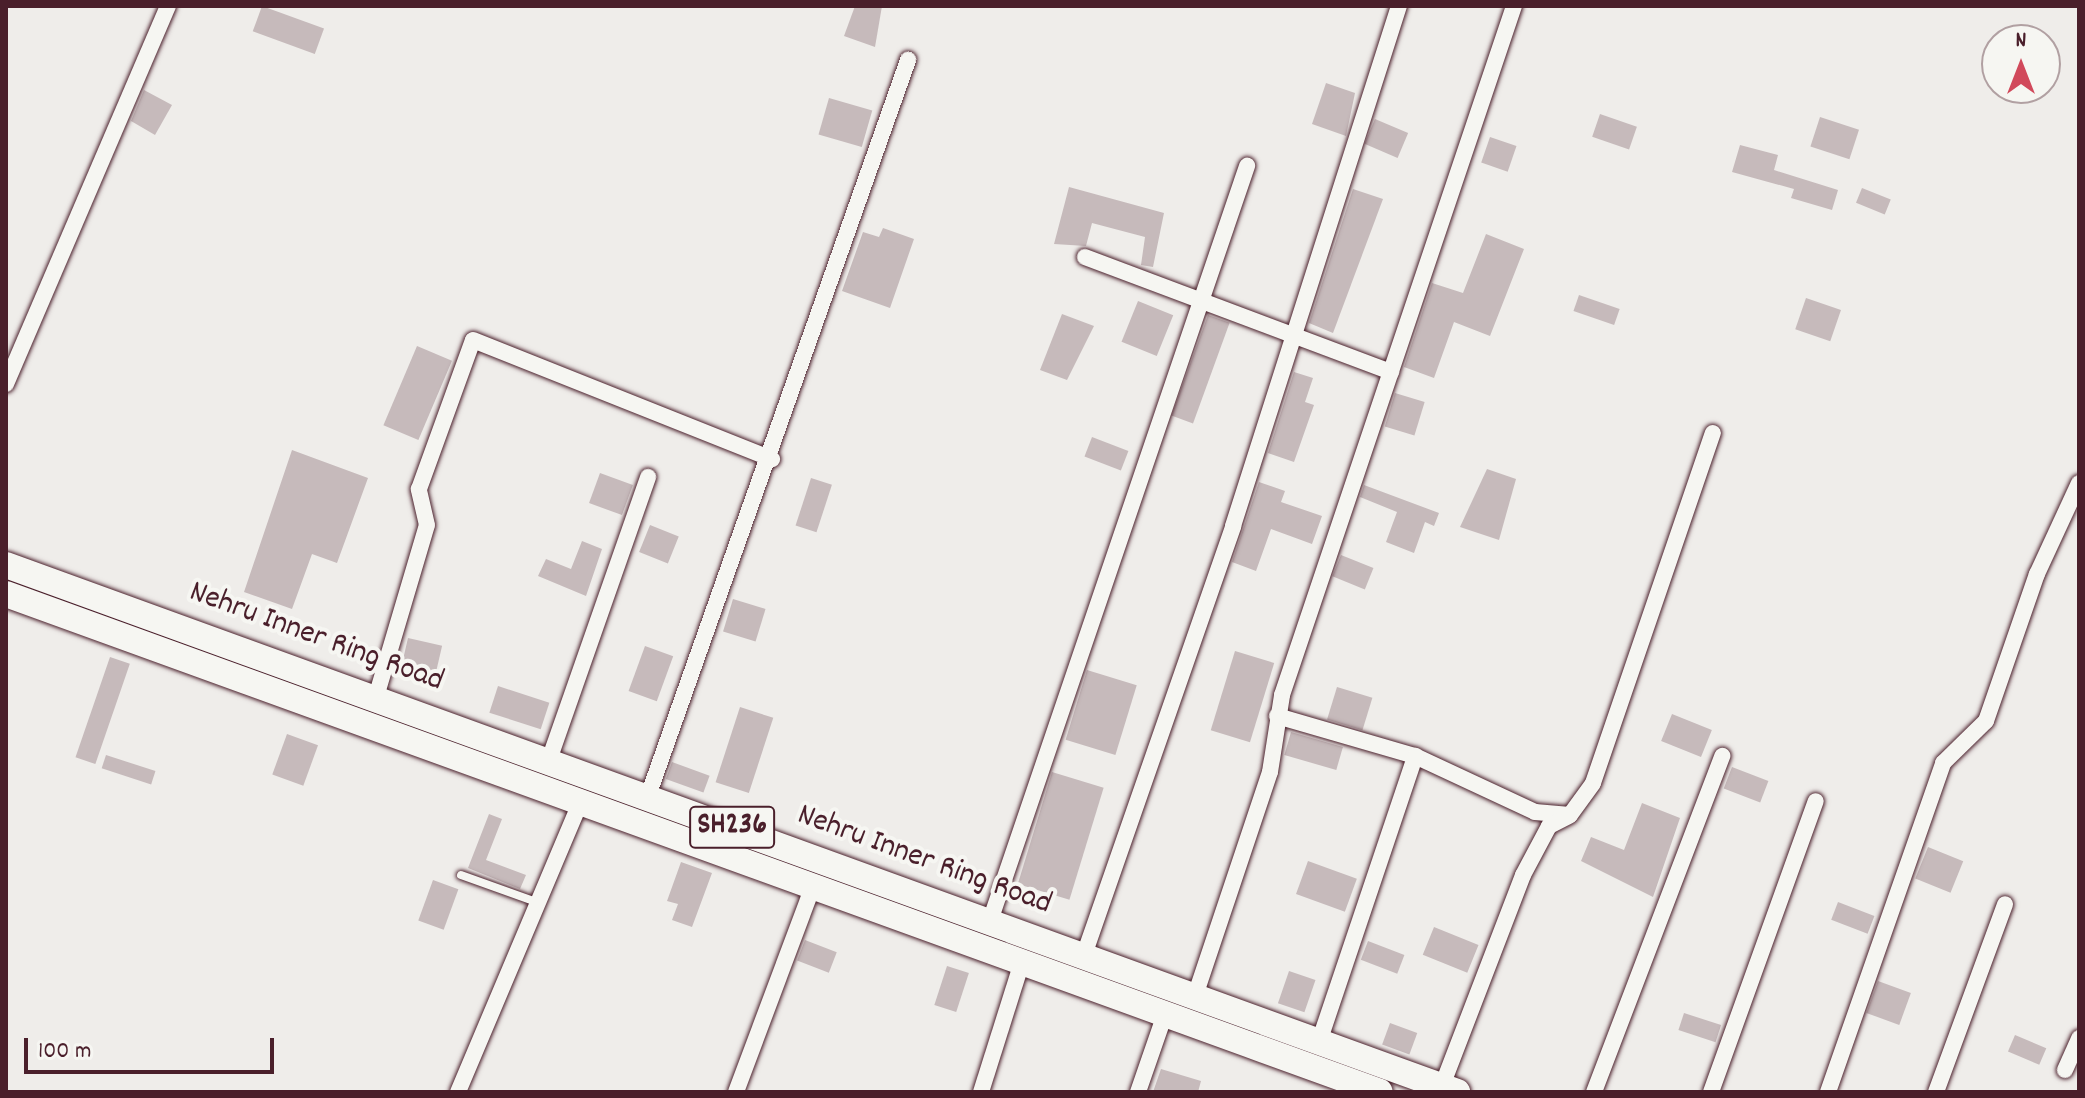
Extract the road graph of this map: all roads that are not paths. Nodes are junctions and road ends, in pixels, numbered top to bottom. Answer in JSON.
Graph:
{"nodes":[{"id":1,"x":168,"y":6,"type":"edge"},
{"id":2,"x":1399,"y":6,"type":"edge"},
{"id":3,"x":1514,"y":6,"type":"edge"},
{"id":4,"x":908,"y":60,"type":"dead end"},
{"id":5,"x":1247,"y":166,"type":"dead end"},
{"id":6,"x":1085,"y":257,"type":"dead end"},
{"id":7,"x":1200,"y":299,"type":"junction"},
{"id":8,"x":1290,"y":332,"type":"junction"},
{"id":9,"x":1391,"y":372,"type":"junction"},
{"id":10,"x":6,"y":384,"type":"edge"},
{"id":11,"x":1713,"y":433,"type":"dead end"},
{"id":12,"x":772,"y":459,"type":"junction"},
{"id":13,"x":648,"y":477,"type":"dead end"},
{"id":14,"x":2079,"y":483,"type":"edge"},
{"id":15,"x":6,"y":565,"type":"edge"},
{"id":16,"x":6,"y":594,"type":"edge"},
{"id":17,"x":376,"y":697,"type":"junction"},
{"id":18,"x":1277,"y":716,"type":"junction"},
{"id":19,"x":1415,"y":756,"type":"junction"},
{"id":20,"x":1722,"y":756,"type":"dead end"},
{"id":21,"x":549,"y":760,"type":"junction"},
{"id":22,"x":648,"y":796,"type":"junction"},
{"id":23,"x":581,"y":801,"type":"junction"},
{"id":24,"x":1816,"y":801,"type":"dead end"},
{"id":25,"x":1570,"y":815,"type":"junction"},
{"id":26,"x":461,"y":875,"type":"dead end"},
{"id":27,"x":813,"y":886,"type":"junction"},
{"id":28,"x":541,"y":904,"type":"junction"},
{"id":29,"x":2005,"y":904,"type":"dead end"},
{"id":30,"x":990,"y":921,"type":"junction"},
{"id":31,"x":1084,"y":955,"type":"junction"},
{"id":32,"x":1022,"y":962,"type":"junction"},
{"id":33,"x":1195,"y":996,"type":"junction"},
{"id":34,"x":1165,"y":1014,"type":"junction"},
{"id":35,"x":2079,"y":1038,"type":"edge"},
{"id":36,"x":1319,"y":1042,"type":"junction"},
{"id":37,"x":2065,"y":1070,"type":"dead end"},
{"id":38,"x":1450,"y":1089,"type":"edge"},
{"id":39,"x":458,"y":1092,"type":"edge"},
{"id":40,"x":736,"y":1092,"type":"edge"},
{"id":41,"x":981,"y":1092,"type":"edge"},
{"id":42,"x":1138,"y":1092,"type":"edge"},
{"id":43,"x":1380,"y":1092,"type":"edge"},
{"id":44,"x":1594,"y":1092,"type":"edge"},
{"id":45,"x":1711,"y":1092,"type":"edge"},
{"id":46,"x":1828,"y":1092,"type":"edge"},
{"id":47,"x":1936,"y":1092,"type":"edge"}],
"edges":[{"from":1,"to":10,"type":"street"},
{"from":2,"to":8,"type":"street"},
{"from":3,"to":9,"type":"street"},
{"from":4,"to":12,"type":"street"},
{"from":5,"to":7,"type":"street"},
{"from":6,"to":7,"type":"street"},
{"from":7,"to":8,"type":"street"},
{"from":7,"to":30,"type":"street"},
{"from":8,"to":9,"type":"street"},
{"from":8,"to":31,"type":"street"},
{"from":9,"to":18,"type":"street"},
{"from":11,"to":25,"type":"street"},
{"from":12,"to":17,"type":"street"},
{"from":12,"to":22,"type":"street"},
{"from":13,"to":21,"type":"street"},
{"from":14,"to":46,"type":"street"},
{"from":15,"to":17,"type":"main road","name":"Nehru Inner Ring Road","number":"SH236"},
{"from":16,"to":23,"type":"main road","number":"SH236"},
{"from":17,"to":21,"type":"main road","name":"Nehru Inner Ring Road","number":"SH236"},
{"from":18,"to":19,"type":"street"},
{"from":18,"to":33,"type":"street"},
{"from":19,"to":25,"type":"street"},
{"from":19,"to":36,"type":"street"},
{"from":20,"to":44,"type":"street"},
{"from":21,"to":22,"type":"main road","name":"Nehru Inner Ring Road","number":"SH236"},
{"from":22,"to":30,"type":"main road","name":"Nehru Inner Ring Road","number":"SH236"},
{"from":23,"to":27,"type":"main road","number":"SH236"},
{"from":23,"to":28,"type":"street"},
{"from":24,"to":45,"type":"street"},
{"from":25,"to":38,"type":"street"},
{"from":26,"to":28,"type":"lane"},
{"from":27,"to":32,"type":"main road","number":"SH236"},
{"from":27,"to":40,"type":"street"},
{"from":28,"to":39,"type":"street"},
{"from":29,"to":47,"type":"street"},
{"from":30,"to":31,"type":"main road","name":"Nehru Inner Ring Road","number":"SH236"},
{"from":31,"to":33,"type":"main road","name":"Nehru Inner Ring Road","number":"SH236"},
{"from":32,"to":34,"type":"main road","number":"SH236"},
{"from":32,"to":41,"type":"street"},
{"from":33,"to":36,"type":"main road","name":"Nehru Inner Ring Road","number":"SH236"},
{"from":34,"to":42,"type":"street"},
{"from":34,"to":43,"type":"main road","number":"SH236"},
{"from":35,"to":37,"type":"street"},
{"from":36,"to":38,"type":"main road","name":"Nehru Inner Ring Road","number":"SH236"}]}
